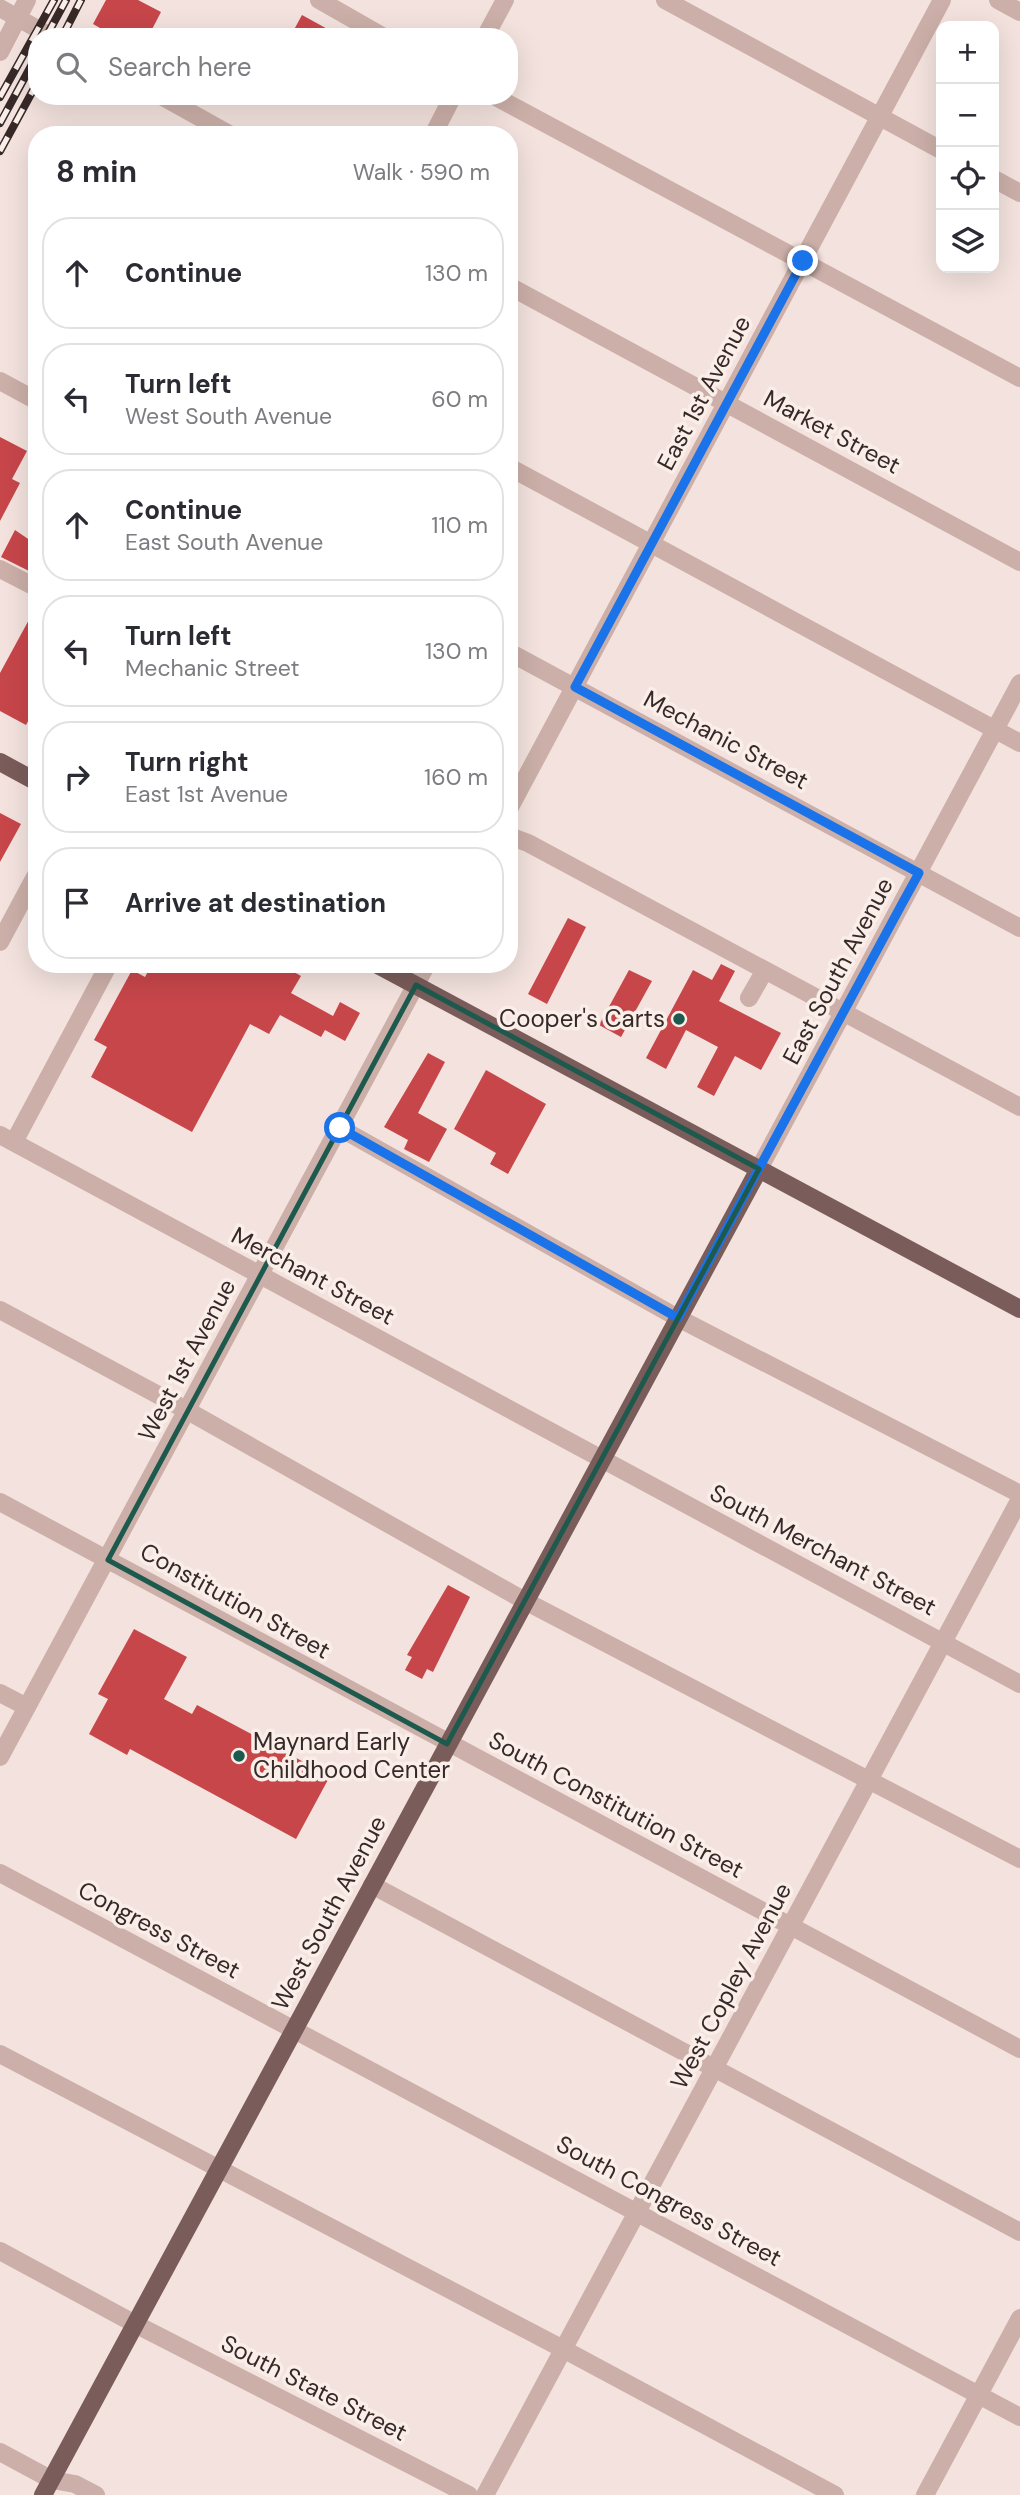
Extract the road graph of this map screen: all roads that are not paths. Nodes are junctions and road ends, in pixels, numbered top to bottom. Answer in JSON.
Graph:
{"nodes":[{"id":1,"x":27,"y":0,"type":"edge"},
{"id":2,"x":319,"y":0,"type":"edge"},
{"id":3,"x":505,"y":0,"type":"edge"},
{"id":4,"x":665,"y":0,"type":"edge"},
{"id":5,"x":942,"y":0,"type":"edge"},
{"id":6,"x":998,"y":0,"type":"edge"},
{"id":7,"x":0,"y":8,"type":"edge"},
{"id":8,"x":1020,"y":12,"type":"edge"},
{"id":9,"x":18,"y":18,"type":"junction"},
{"id":10,"x":36,"y":28,"type":"edge"},
{"id":11,"x":368,"y":28,"type":"edge"},
{"id":12,"x":490,"y":28,"type":"edge"},
{"id":13,"x":0,"y":52,"type":"edge"},
{"id":14,"x":177,"y":105,"type":"edge"},
{"id":15,"x":448,"y":105,"type":"edge"},
{"id":16,"x":511,"y":105,"type":"edge"},
{"id":17,"x":880,"y":116,"type":"junction"},
{"id":18,"x":215,"y":126,"type":"edge"},
{"id":19,"x":438,"y":126,"type":"edge"},
{"id":20,"x":936,"y":147,"type":"edge"},
{"id":21,"x":999,"y":181,"type":"edge"},
{"id":22,"x":1020,"y":193,"type":"edge"},
{"id":23,"x":803,"y":261,"type":"junction"},
{"id":24,"x":518,"y":291,"type":"edge"},
{"id":25,"x":1020,"y":378,"type":"edge"},
{"id":26,"x":0,"y":381,"type":"edge"},
{"id":27,"x":28,"y":396,"type":"edge"},
{"id":28,"x":727,"y":403,"type":"junction"},
{"id":29,"x":518,"y":472,"type":"edge"},
{"id":30,"x":651,"y":546,"type":"junction"},
{"id":31,"x":1020,"y":562,"type":"edge"},
{"id":32,"x":0,"y":569,"type":"edge"},
{"id":33,"x":28,"y":583,"type":"edge"},
{"id":34,"x":518,"y":657,"type":"edge"},
{"id":35,"x":1020,"y":684,"type":"edge"},
{"id":36,"x":575,"y":687,"type":"junction"},
{"id":37,"x":995,"y":730,"type":"junction"},
{"id":38,"x":1020,"y":743,"type":"edge"},
{"id":39,"x":0,"y":762,"type":"edge"},
{"id":40,"x":28,"y":777,"type":"edge"},
{"id":41,"x":518,"y":792,"type":"edge"},
{"id":42,"x":518,"y":841,"type":"edge"},
{"id":43,"x":919,"y":873,"type":"junction"},
{"id":44,"x":28,"y":890,"type":"edge"},
{"id":45,"x":1020,"y":928,"type":"edge"},
{"id":46,"x":0,"y":942,"type":"edge"},
{"id":47,"x":765,"y":970,"type":"junction"},
{"id":48,"x":104,"y":973,"type":"edge"},
{"id":49,"x":393,"y":973,"type":"edge"},
{"id":50,"x":422,"y":973,"type":"edge"},
{"id":51,"x":416,"y":985,"type":"junction"},
{"id":52,"x":749,"y":998,"type":"dead end"},
{"id":53,"x":844,"y":1012,"type":"junction"},
{"id":54,"x":1020,"y":1107,"type":"edge"},
{"id":55,"x":340,"y":1128,"type":"junction"},
{"id":56,"x":7,"y":1139,"type":"edge"},
{"id":57,"x":758,"y":1169,"type":"junction"},
{"id":58,"x":261,"y":1275,"type":"junction"},
{"id":59,"x":1020,"y":1309,"type":"edge"},
{"id":60,"x":0,"y":1310,"type":"edge"},
{"id":61,"x":678,"y":1318,"type":"junction"},
{"id":62,"x":188,"y":1411,"type":"junction"},
{"id":63,"x":602,"y":1460,"type":"junction"},
{"id":64,"x":1020,"y":1497,"type":"edge"},
{"id":65,"x":0,"y":1502,"type":"edge"},
{"id":66,"x":108,"y":1560,"type":"junction"},
{"id":67,"x":525,"y":1601,"type":"junction"},
{"id":68,"x":943,"y":1642,"type":"junction"},
{"id":69,"x":1020,"y":1684,"type":"edge"},
{"id":70,"x":0,"y":1693,"type":"edge"},
{"id":71,"x":27,"y":1707,"type":"junction"},
{"id":72,"x":447,"y":1744,"type":"junction"},
{"id":73,"x":0,"y":1757,"type":"edge"},
{"id":74,"x":870,"y":1778,"type":"junction"},
{"id":75,"x":1020,"y":1859,"type":"edge"},
{"id":76,"x":0,"y":1873,"type":"edge"},
{"id":77,"x":372,"y":1885,"type":"junction"},
{"id":78,"x":791,"y":1926,"type":"junction"},
{"id":79,"x":294,"y":2031,"type":"junction"},
{"id":80,"x":1020,"y":2049,"type":"edge"},
{"id":81,"x":0,"y":2054,"type":"edge"},
{"id":82,"x":715,"y":2068,"type":"junction"},
{"id":83,"x":219,"y":2170,"type":"junction"},
{"id":84,"x":638,"y":2211,"type":"junction"},
{"id":85,"x":1020,"y":2232,"type":"edge"},
{"id":86,"x":0,"y":2251,"type":"edge"},
{"id":87,"x":1020,"y":2318,"type":"edge"},
{"id":88,"x":137,"y":2325,"type":"junction"},
{"id":89,"x":563,"y":2349,"type":"junction"},
{"id":90,"x":979,"y":2394,"type":"junction"},
{"id":91,"x":1020,"y":2417,"type":"edge"},
{"id":92,"x":0,"y":2452,"type":"edge"},
{"id":93,"x":47,"y":2487,"type":"edge"},
{"id":94,"x":96,"y":2495,"type":"edge"},
{"id":95,"x":469,"y":2495,"type":"edge"},
{"id":96,"x":485,"y":2495,"type":"edge"},
{"id":97,"x":835,"y":2495,"type":"edge"},
{"id":98,"x":925,"y":2495,"type":"edge"}],
"edges":[{"from":1,"to":9,"type":"street"},
{"from":2,"to":11,"type":"street"},
{"from":3,"to":12,"type":"street"},
{"from":4,"to":17,"type":"street"},
{"from":5,"to":17,"type":"street","name":"East 1st Avenue"},
{"from":6,"to":8,"type":"street"},
{"from":7,"to":9,"type":"street"},
{"from":9,"to":10,"type":"street"},
{"from":9,"to":13,"type":"street"},
{"from":14,"to":18,"type":"street"},
{"from":15,"to":19,"type":"street"},
{"from":16,"to":23,"type":"street"},
{"from":17,"to":20,"type":"street"},
{"from":17,"to":23,"type":"street","name":"East 1st Avenue"},
{"from":21,"to":22,"type":"street"},
{"from":23,"to":25,"type":"street"},
{"from":23,"to":28,"type":"street","name":"East 1st Avenue"},
{"from":24,"to":28,"type":"street","name":"Market Street"},
{"from":26,"to":27,"type":"street"},
{"from":28,"to":30,"type":"street","name":"East 1st Avenue"},
{"from":28,"to":31,"type":"street","name":"Market Street"},
{"from":29,"to":30,"type":"street"},
{"from":30,"to":36,"type":"street","name":"East 1st Avenue"},
{"from":30,"to":37,"type":"street"},
{"from":32,"to":33,"type":"street"},
{"from":34,"to":36,"type":"street","name":"Mechanic Street"},
{"from":35,"to":37,"type":"street","name":"East South Avenue"},
{"from":36,"to":41,"type":"street","name":"East 1st Avenue"},
{"from":36,"to":43,"type":"street","name":"Mechanic Street"},
{"from":37,"to":38,"type":"street"},
{"from":37,"to":43,"type":"street","name":"East South Avenue"},
{"from":39,"to":40,"type":"main road"},
{"from":42,"to":47,"type":"street"},
{"from":43,"to":45,"type":"street","name":"Mechanic Street"},
{"from":43,"to":53,"type":"street","name":"East South Avenue"},
{"from":44,"to":46,"type":"street"},
{"from":47,"to":52,"type":"street"},
{"from":47,"to":53,"type":"street"},
{"from":48,"to":56,"type":"street"},
{"from":49,"to":51,"type":"main road"},
{"from":50,"to":51,"type":"street"},
{"from":51,"to":55,"type":"street","name":"West 1st Avenue"},
{"from":51,"to":57,"type":"main road"},
{"from":53,"to":54,"type":"street"},
{"from":53,"to":57,"type":"street","name":"East South Avenue"},
{"from":55,"to":58,"type":"street","name":"West 1st Avenue"},
{"from":55,"to":61,"type":"street"},
{"from":56,"to":58,"type":"street","name":"Merchant Street"},
{"from":57,"to":59,"type":"main road"},
{"from":57,"to":61,"type":"main road","name":"West South Avenue"},
{"from":58,"to":62,"type":"street","name":"West 1st Avenue"},
{"from":58,"to":63,"type":"street","name":"Merchant Street"},
{"from":60,"to":62,"type":"street"},
{"from":61,"to":63,"type":"main road","name":"West South Avenue"},
{"from":61,"to":64,"type":"street"},
{"from":62,"to":66,"type":"street","name":"West 1st Avenue"},
{"from":62,"to":67,"type":"street"},
{"from":63,"to":67,"type":"main road","name":"West South Avenue"},
{"from":63,"to":68,"type":"street","name":"South Merchant Street"},
{"from":64,"to":68,"type":"street","name":"West Copley Avenue"},
{"from":65,"to":66,"type":"street","name":"Constitution Street"},
{"from":66,"to":71,"type":"street","name":"West 1st Avenue"},
{"from":66,"to":72,"type":"street","name":"Constitution Street"},
{"from":67,"to":72,"type":"main road","name":"West South Avenue"},
{"from":67,"to":74,"type":"street"},
{"from":68,"to":69,"type":"street","name":"South Merchant Street"},
{"from":68,"to":74,"type":"street","name":"West Copley Avenue"},
{"from":70,"to":71,"type":"street"},
{"from":71,"to":73,"type":"street","name":"West 1st Avenue"},
{"from":72,"to":77,"type":"main road","name":"West South Avenue"},
{"from":72,"to":78,"type":"street","name":"South Constitution Street"},
{"from":74,"to":75,"type":"street"},
{"from":74,"to":78,"type":"street","name":"West Copley Avenue"},
{"from":76,"to":79,"type":"street","name":"Congress Street"},
{"from":77,"to":79,"type":"main road","name":"West South Avenue"},
{"from":77,"to":82,"type":"street"},
{"from":78,"to":80,"type":"street","name":"South Constitution Street"},
{"from":78,"to":82,"type":"street","name":"West Copley Avenue"},
{"from":79,"to":83,"type":"main road","name":"West South Avenue"},
{"from":79,"to":84,"type":"street","name":"South Congress Street"},
{"from":81,"to":83,"type":"street"},
{"from":82,"to":84,"type":"street","name":"West Copley Avenue"},
{"from":82,"to":85,"type":"street"},
{"from":83,"to":88,"type":"main road","name":"West South Avenue"},
{"from":83,"to":89,"type":"street"},
{"from":84,"to":89,"type":"street","name":"West Copley Avenue"},
{"from":84,"to":90,"type":"street","name":"South Congress Street"},
{"from":86,"to":88,"type":"street","name":"South State Street"},
{"from":87,"to":90,"type":"street"},
{"from":88,"to":93,"type":"main road","name":"West South Avenue"},
{"from":88,"to":95,"type":"street","name":"South State Street"},
{"from":89,"to":96,"type":"street","name":"West Copley Avenue"},
{"from":89,"to":97,"type":"street"},
{"from":90,"to":91,"type":"street","name":"South Congress Street"},
{"from":90,"to":98,"type":"street"},
{"from":92,"to":93,"type":"street"},
{"from":93,"to":94,"type":"street"}]}
